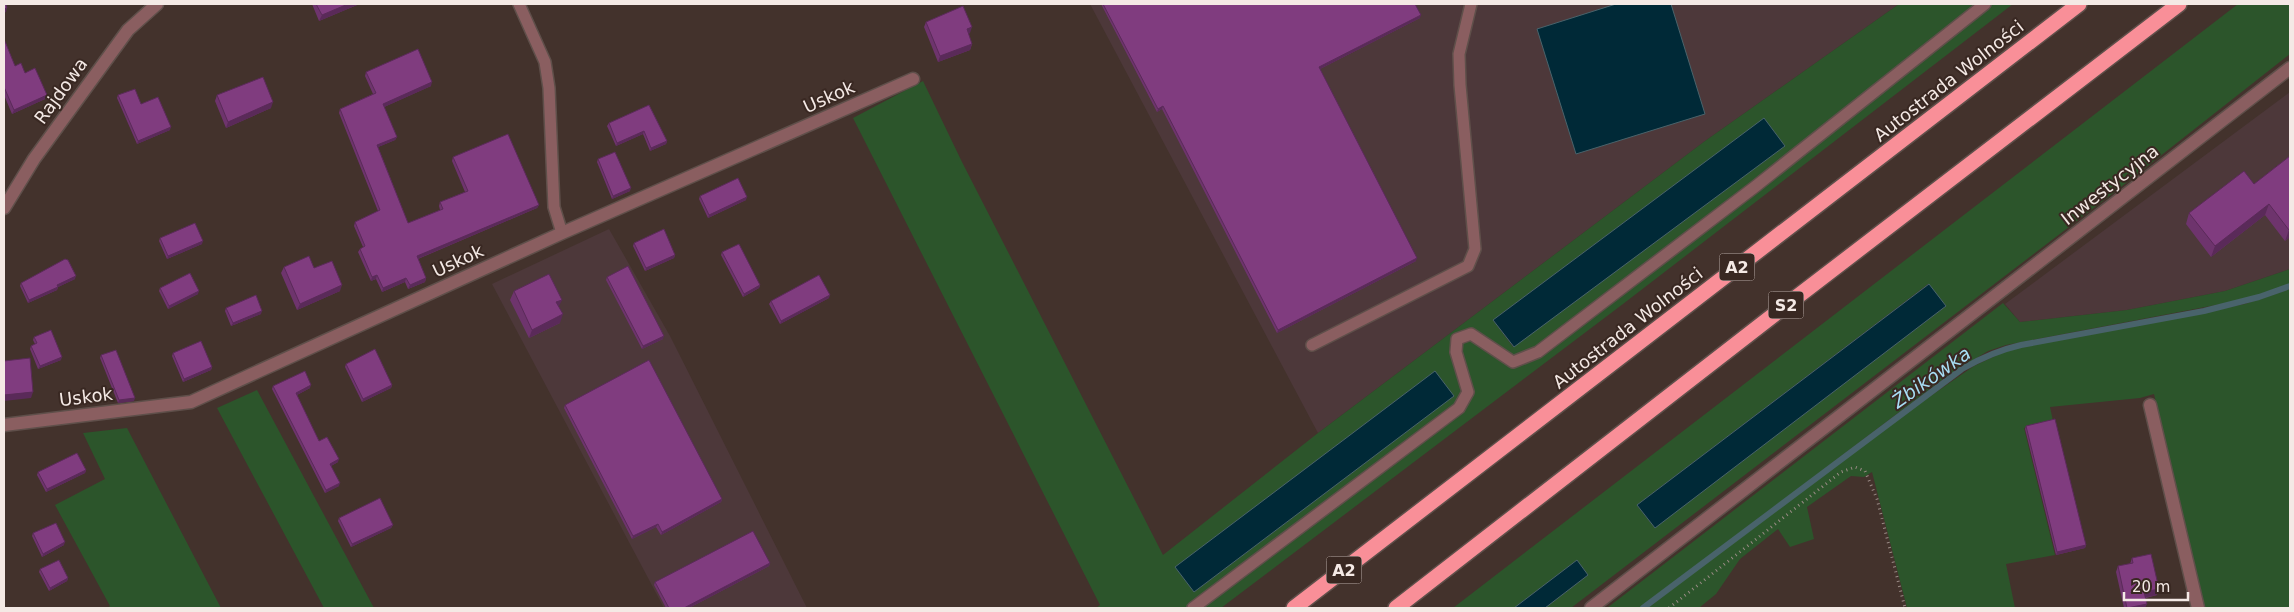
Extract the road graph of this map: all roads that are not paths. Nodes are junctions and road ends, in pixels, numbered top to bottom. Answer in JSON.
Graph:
{"nodes":[{"id":1,"x":157,"y":4,"type":"edge"},
{"id":2,"x":519,"y":4,"type":"edge"},
{"id":3,"x":1471,"y":4,"type":"edge"},
{"id":4,"x":1985,"y":4,"type":"edge"},
{"id":5,"x":2079,"y":4,"type":"edge"},
{"id":6,"x":2179,"y":4,"type":"edge"},
{"id":7,"x":2290,"y":68,"type":"edge"},
{"id":8,"x":913,"y":79,"type":"dead end"},
{"id":9,"x":4,"y":207,"type":"edge"},
{"id":10,"x":562,"y":232,"type":"junction"},
{"id":11,"x":1312,"y":345,"type":"dead end"},
{"id":12,"x":2150,"y":405,"type":"dead end"},
{"id":13,"x":4,"y":425,"type":"edge"},
{"id":14,"x":1193,"y":608,"type":"edge"},
{"id":15,"x":1294,"y":608,"type":"edge"},
{"id":16,"x":1396,"y":608,"type":"edge"},
{"id":17,"x":1591,"y":608,"type":"edge"},
{"id":18,"x":2198,"y":608,"type":"edge"}],
"edges":[{"from":1,"to":9,"type":"street","name":"Rajdowa"},
{"from":2,"to":10,"type":"lane"},
{"from":3,"to":11,"type":"lane"},
{"from":4,"to":14,"type":"lane"},
{"from":5,"to":15,"type":"highway","name":"Autostrada Wolności","number":"A2"},
{"from":6,"to":16,"type":"highway","number":"S2"},
{"from":7,"to":17,"type":"street","name":"Inwestycyjna"},
{"from":8,"to":10,"type":"street","name":"Uskok"},
{"from":10,"to":13,"type":"street","name":"Uskok"},
{"from":12,"to":18,"type":"street"}]}
